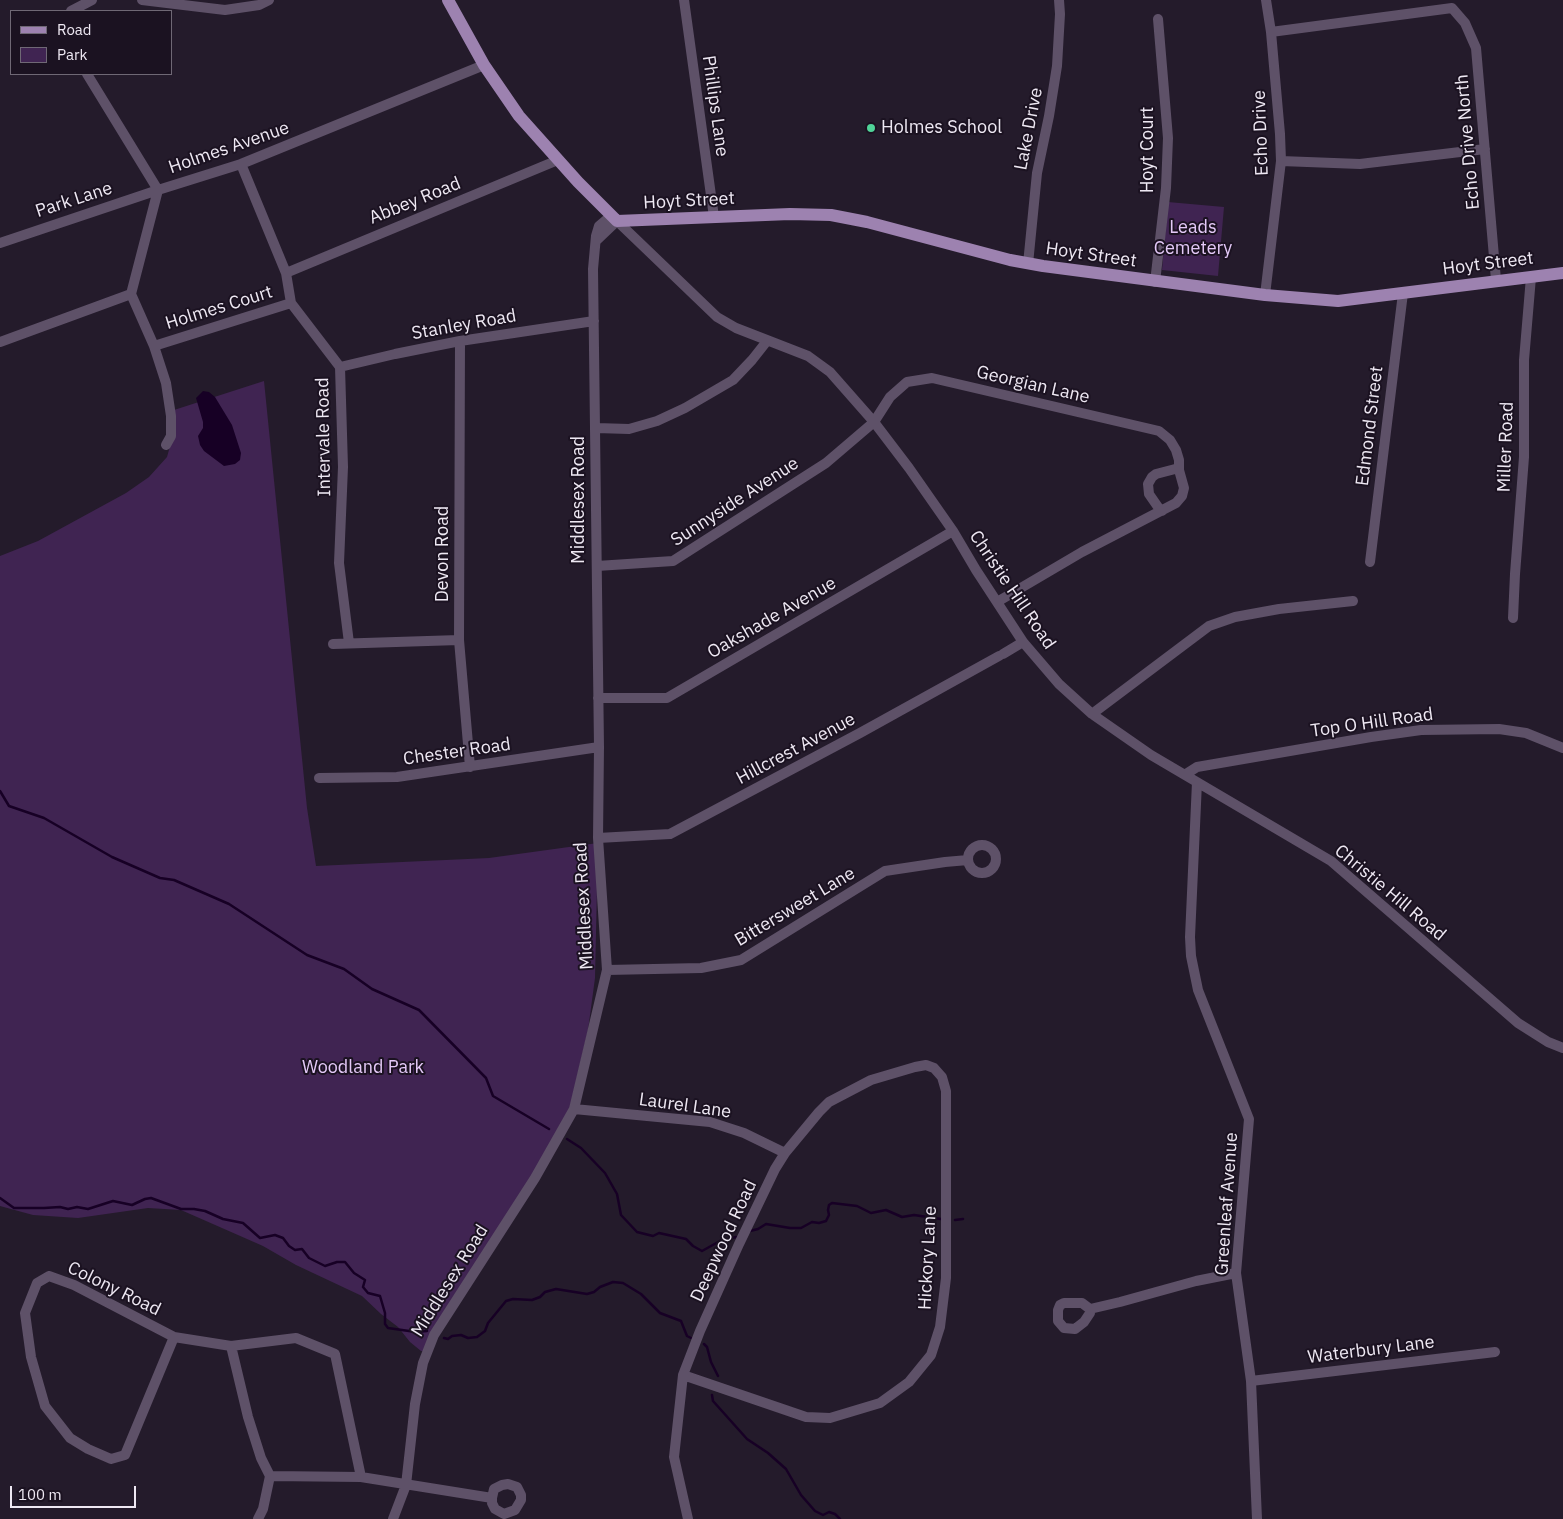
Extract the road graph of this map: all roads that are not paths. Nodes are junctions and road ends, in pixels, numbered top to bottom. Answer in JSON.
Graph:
{"nodes":[{"id":1,"x":92,"y":0,"type":"edge"},
{"id":2,"x":142,"y":0,"type":"edge"},
{"id":3,"x":269,"y":0,"type":"edge"},
{"id":4,"x":448,"y":0,"type":"edge"},
{"id":5,"x":684,"y":0,"type":"edge"},
{"id":6,"x":1058,"y":0,"type":"edge"},
{"id":7,"x":1266,"y":0,"type":"edge"},
{"id":8,"x":73,"y":10,"type":"edge"},
{"id":9,"x":1158,"y":19,"type":"dead end"},
{"id":10,"x":1271,"y":32,"type":"junction"},
{"id":11,"x":484,"y":65,"type":"junction"},
{"id":12,"x":88,"y":75,"type":"edge"},
{"id":13,"x":1485,"y":149,"type":"junction"},
{"id":14,"x":558,"y":160,"type":"junction"},
{"id":15,"x":1281,"y":161,"type":"junction"},
{"id":16,"x":242,"y":164,"type":"junction"},
{"id":17,"x":158,"y":190,"type":"junction"},
{"id":18,"x":714,"y":217,"type":"junction"},
{"id":19,"x":617,"y":221,"type":"junction"},
{"id":20,"x":0,"y":243,"type":"edge"},
{"id":21,"x":1028,"y":264,"type":"junction"},
{"id":22,"x":286,"y":273,"type":"junction"},
{"id":23,"x":1563,"y":273,"type":"edge"},
{"id":24,"x":1531,"y":277,"type":"junction"},
{"id":25,"x":1496,"y":280,"type":"junction"},
{"id":26,"x":1155,"y":282,"type":"junction"},
{"id":27,"x":1403,"y":293,"type":"junction"},
{"id":28,"x":131,"y":294,"type":"junction"},
{"id":29,"x":1265,"y":295,"type":"junction"},
{"id":30,"x":291,"y":302,"type":"junction"},
{"id":31,"x":594,"y":321,"type":"junction"},
{"id":32,"x":460,"y":341,"type":"junction"},
{"id":33,"x":767,"y":341,"type":"junction"},
{"id":34,"x":0,"y":342,"type":"edge"},
{"id":35,"x":154,"y":346,"type":"junction"},
{"id":36,"x":340,"y":367,"type":"junction"},
{"id":37,"x":874,"y":422,"type":"junction"},
{"id":38,"x":596,"y":428,"type":"junction"},
{"id":39,"x":166,"y":445,"type":"dead end"},
{"id":40,"x":1179,"y":468,"type":"junction"},
{"id":41,"x":1162,"y":511,"type":"junction"},
{"id":42,"x":953,"y":531,"type":"junction"},
{"id":43,"x":1370,"y":562,"type":"dead end"},
{"id":44,"x":597,"y":566,"type":"junction"},
{"id":45,"x":1353,"y":601,"type":"dead end"},
{"id":46,"x":997,"y":602,"type":"junction"},
{"id":47,"x":1513,"y":618,"type":"dead end"},
{"id":48,"x":459,"y":640,"type":"junction"},
{"id":49,"x":1023,"y":642,"type":"junction"},
{"id":50,"x":349,"y":643,"type":"junction"},
{"id":51,"x":333,"y":644,"type":"dead end"},
{"id":52,"x":598,"y":698,"type":"junction"},
{"id":53,"x":1092,"y":714,"type":"junction"},
{"id":54,"x":599,"y":748,"type":"junction"},
{"id":55,"x":1563,"y":748,"type":"edge"},
{"id":56,"x":470,"y":767,"type":"junction"},
{"id":57,"x":1186,"y":774,"type":"junction"},
{"id":58,"x":319,"y":778,"type":"dead end"},
{"id":59,"x":1197,"y":782,"type":"junction"},
{"id":60,"x":598,"y":838,"type":"junction"},
{"id":61,"x":968,"y":860,"type":"dead end"},
{"id":62,"x":607,"y":970,"type":"junction"},
{"id":63,"x":1563,"y":1048,"type":"edge"},
{"id":64,"x":934,"y":1068,"type":"joint"},
{"id":65,"x":574,"y":1109,"type":"junction"},
{"id":66,"x":785,"y":1153,"type":"junction"},
{"id":67,"x":1236,"y":1274,"type":"junction"},
{"id":68,"x":1090,"y":1309,"type":"dead end"},
{"id":69,"x":174,"y":1337,"type":"junction"},
{"id":70,"x":231,"y":1346,"type":"junction"},
{"id":71,"x":1495,"y":1352,"type":"dead end"},
{"id":72,"x":683,"y":1375,"type":"junction"},
{"id":73,"x":1251,"y":1381,"type":"junction"},
{"id":74,"x":270,"y":1476,"type":"junction"},
{"id":75,"x":361,"y":1477,"type":"junction"},
{"id":76,"x":406,"y":1485,"type":"junction"},
{"id":77,"x":492,"y":1498,"type":"dead end"},
{"id":78,"x":258,"y":1519,"type":"edge"},
{"id":79,"x":393,"y":1519,"type":"edge"},
{"id":80,"x":688,"y":1519,"type":"edge"},
{"id":81,"x":1257,"y":1519,"type":"edge"}],
"edges":[{"from":1,"to":8,"type":"street"},
{"from":2,"to":3,"type":"street"},
{"from":4,"to":11,"type":"main road"},
{"from":5,"to":18,"type":"street","name":"Phillips Lane"},
{"from":6,"to":21,"type":"street","name":"Lake Drive"},
{"from":7,"to":10,"type":"street","name":"Echo Drive"},
{"from":9,"to":26,"type":"street","name":"Hoyt Court"},
{"from":10,"to":13,"type":"street","name":"Echo Drive North"},
{"from":10,"to":15,"type":"street","name":"Echo Drive"},
{"from":11,"to":14,"type":"main road"},
{"from":11,"to":16,"type":"street","name":"Holmes Avenue"},
{"from":12,"to":17,"type":"street"},
{"from":13,"to":15,"type":"street"},
{"from":13,"to":25,"type":"street","name":"Echo Drive North"},
{"from":14,"to":19,"type":"main road"},
{"from":14,"to":22,"type":"street","name":"Abbey Road"},
{"from":15,"to":29,"type":"street","name":"Echo Drive"},
{"from":16,"to":17,"type":"street","name":"Holmes Avenue"},
{"from":16,"to":22,"type":"street","name":"Intervale Road"},
{"from":17,"to":20,"type":"street","name":"Park Lane"},
{"from":17,"to":28,"type":"street","name":"Holmes Avenue"},
{"from":18,"to":19,"type":"main road","name":"Hoyt Street"},
{"from":18,"to":21,"type":"main road","name":"Hoyt Street"},
{"from":19,"to":31,"type":"street","name":"Middlesex Road"},
{"from":19,"to":33,"type":"street","name":"Christie Hill Road"},
{"from":21,"to":26,"type":"main road","name":"Hoyt Street"},
{"from":22,"to":30,"type":"street","name":"Intervale Road"},
{"from":23,"to":24,"type":"main road","name":"Hoyt Street"},
{"from":24,"to":25,"type":"main road","name":"Hoyt Street"},
{"from":24,"to":47,"type":"street","name":"Miller Road"},
{"from":25,"to":27,"type":"main road","name":"Hoyt Street"},
{"from":26,"to":29,"type":"main road","name":"Hoyt Street"},
{"from":27,"to":29,"type":"main road","name":"Hoyt Street"},
{"from":27,"to":43,"type":"street","name":"Edmond Street"},
{"from":28,"to":34,"type":"street"},
{"from":28,"to":35,"type":"street","name":"Holmes Court"},
{"from":30,"to":35,"type":"street","name":"Holmes Court"},
{"from":30,"to":36,"type":"street","name":"Intervale Road"},
{"from":31,"to":32,"type":"street","name":"Stanley Road"},
{"from":31,"to":38,"type":"street","name":"Middlesex Road"},
{"from":32,"to":36,"type":"street","name":"Stanley Road"},
{"from":32,"to":48,"type":"street","name":"Devon Road"},
{"from":33,"to":37,"type":"street","name":"Christie Hill Road"},
{"from":33,"to":38,"type":"street"},
{"from":35,"to":39,"type":"street"},
{"from":36,"to":50,"type":"street","name":"Intervale Road"},
{"from":37,"to":40,"type":"street","name":"Georgian Lane"},
{"from":37,"to":42,"type":"street","name":"Christie Hill Road"},
{"from":37,"to":44,"type":"street","name":"Sunnyside Avenue"},
{"from":38,"to":44,"type":"street","name":"Middlesex Road"},
{"from":40,"to":41,"type":"street","name":"Georgian Lane"},
{"from":40,"to":41,"type":"street"},
{"from":41,"to":46,"type":"street","name":"Georgian Lane"},
{"from":42,"to":46,"type":"street","name":"Christie Hill Road"},
{"from":42,"to":52,"type":"street","name":"Oakshade Avenue"},
{"from":44,"to":52,"type":"street","name":"Middlesex Road"},
{"from":45,"to":53,"type":"street"},
{"from":46,"to":49,"type":"street","name":"Christie Hill Road"},
{"from":48,"to":50,"type":"street"},
{"from":48,"to":56,"type":"street","name":"Devon Road"},
{"from":49,"to":53,"type":"street","name":"Christie Hill Road"},
{"from":49,"to":60,"type":"street","name":"Hillcrest Avenue"},
{"from":50,"to":51,"type":"street"},
{"from":52,"to":54,"type":"street","name":"Middlesex Road"},
{"from":53,"to":57,"type":"street","name":"Christie Hill Road"},
{"from":54,"to":56,"type":"street","name":"Chester Road"},
{"from":54,"to":60,"type":"street","name":"Middlesex Road"},
{"from":55,"to":57,"type":"street","name":"Top O Hill Road"},
{"from":56,"to":58,"type":"street","name":"Chester Road"},
{"from":57,"to":59,"type":"street","name":"Christie Hill Road"},
{"from":59,"to":63,"type":"street","name":"Christie Hill Road"},
{"from":59,"to":67,"type":"street","name":"Greenleaf Avenue"},
{"from":60,"to":62,"type":"street","name":"Middlesex Road"},
{"from":61,"to":62,"type":"street","name":"Bittersweet Lane"},
{"from":62,"to":65,"type":"street","name":"Middlesex Road"},
{"from":64,"to":66,"type":"street","name":"Deepwood Road"},
{"from":64,"to":72,"type":"street","name":"Hickory Lane"},
{"from":65,"to":66,"type":"street","name":"Laurel Lane"},
{"from":65,"to":76,"type":"street","name":"Middlesex Road"},
{"from":66,"to":72,"type":"street","name":"Deepwood Road"},
{"from":67,"to":68,"type":"street"},
{"from":67,"to":73,"type":"street","name":"Greenleaf Avenue"},
{"from":69,"to":69,"type":"street","name":"Colony Road"},
{"from":69,"to":70,"type":"street","name":"Colony Road"},
{"from":70,"to":74,"type":"street"},
{"from":70,"to":75,"type":"street","name":"Colony Road"},
{"from":71,"to":73,"type":"street","name":"Waterbury Lane"},
{"from":72,"to":80,"type":"street","name":"Deepwood Road"},
{"from":73,"to":81,"type":"street","name":"Greenleaf Avenue"},
{"from":74,"to":75,"type":"street"},
{"from":74,"to":78,"type":"street"},
{"from":75,"to":76,"type":"street"},
{"from":76,"to":77,"type":"street"},
{"from":76,"to":79,"type":"street","name":"Middlesex Road"}]}
